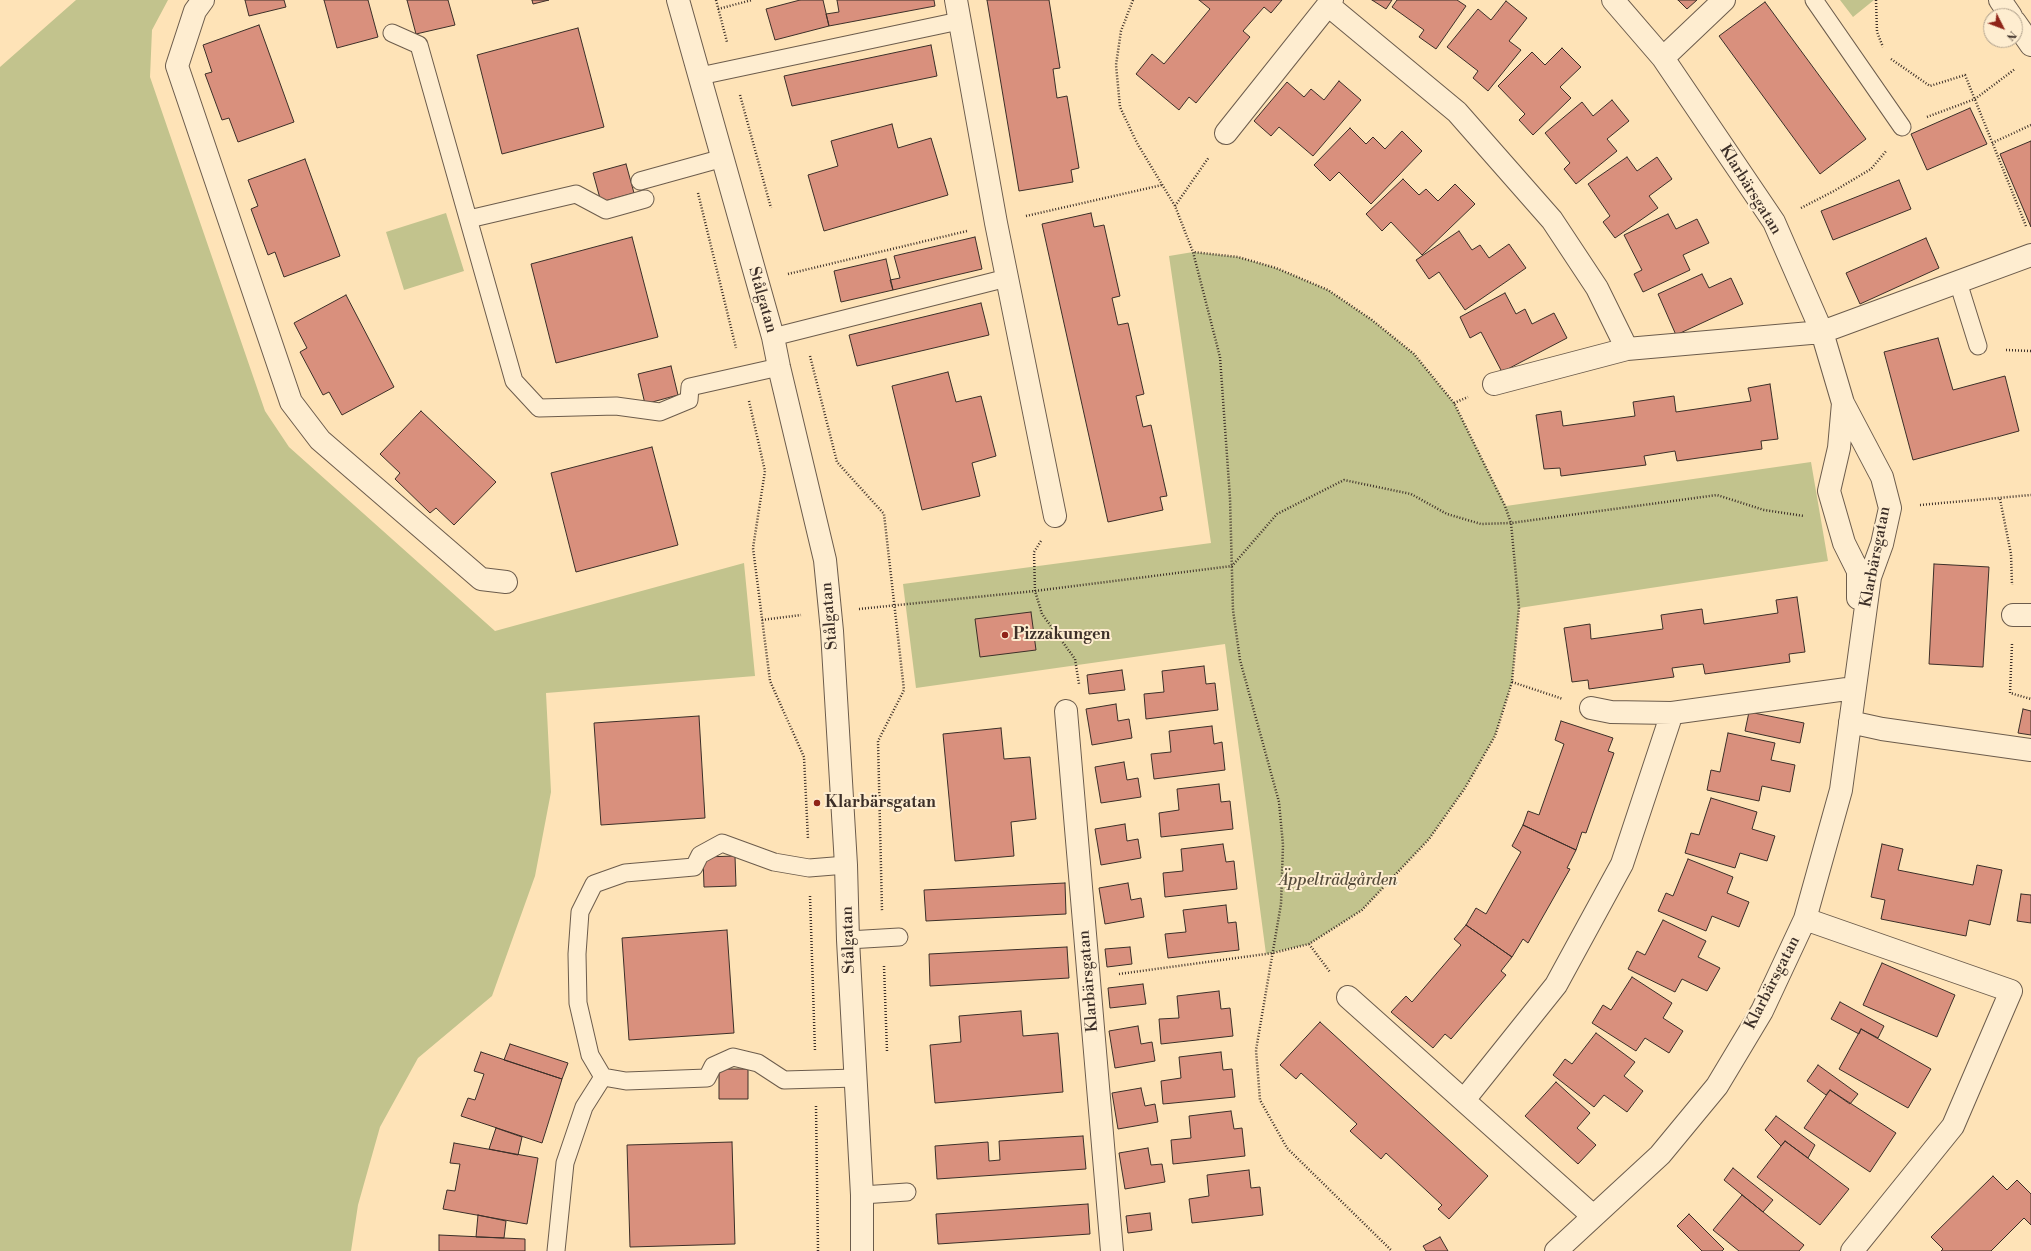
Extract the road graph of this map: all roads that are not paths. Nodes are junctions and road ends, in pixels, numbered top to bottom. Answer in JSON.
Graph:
{"nodes":[{"id":1,"x":203,"y":0,"type":"edge"},
{"id":2,"x":678,"y":0,"type":"edge"},
{"id":3,"x":1613,"y":0,"type":"edge"},
{"id":4,"x":1724,"y":0,"type":"edge"},
{"id":5,"x":1814,"y":0,"type":"edge"},
{"id":6,"x":1330,"y":3,"type":"edge"},
{"id":7,"x":958,"y":10,"type":"edge"},
{"id":8,"x":392,"y":33,"type":"dead end"},
{"id":9,"x":2023,"y":34,"type":"edge"},
{"id":10,"x":2031,"y":45,"type":"edge"},
{"id":11,"x":1663,"y":58,"type":"junction"},
{"id":12,"x":700,"y":76,"type":"junction"},
{"id":13,"x":1902,"y":127,"type":"dead end"},
{"id":14,"x":1226,"y":133,"type":"road end"},
{"id":15,"x":723,"y":158,"type":"junction"},
{"id":16,"x":640,"y":181,"type":"dead end"},
{"id":17,"x":645,"y":199,"type":"dead end"},
{"id":18,"x":468,"y":219,"type":"junction"},
{"id":19,"x":2031,"y":255,"type":"edge"},
{"id":20,"x":1007,"y":278,"type":"junction"},
{"id":21,"x":1958,"y":282,"type":"junction"},
{"id":22,"x":1822,"y":332,"type":"junction"},
{"id":23,"x":773,"y":337,"type":"junction"},
{"id":24,"x":1978,"y":346,"type":"dead end"},
{"id":25,"x":1627,"y":349,"type":"junction"},
{"id":26,"x":778,"y":367,"type":"junction"},
{"id":27,"x":1494,"y":384,"type":"dead end"},
{"id":28,"x":1843,"y":403,"type":"junction"},
{"id":29,"x":1056,"y":516,"type":"road end"},
{"id":30,"x":506,"y":582,"type":"dead end"},
{"id":31,"x":1860,"y":649,"type":"junction"},
{"id":32,"x":1854,"y":688,"type":"junction"},
{"id":33,"x":1591,"y":708,"type":"road end"},
{"id":34,"x":1066,"y":711,"type":"road end"},
{"id":35,"x":1672,"y":713,"type":"junction"},
{"id":36,"x":1850,"y":722,"type":"junction"},
{"id":37,"x":2031,"y":750,"type":"edge"},
{"id":38,"x":846,"y":865,"type":"junction"},
{"id":39,"x":1805,"y":919,"type":"junction"},
{"id":40,"x":899,"y":937,"type":"dead end"},
{"id":41,"x":848,"y":940,"type":"junction"},
{"id":42,"x":1348,"y":997,"type":"road end"},
{"id":43,"x":603,"y":1077,"type":"junction"},
{"id":44,"x":856,"y":1078,"type":"junction"},
{"id":45,"x":1464,"y":1100,"type":"junction"},
{"id":46,"x":907,"y":1192,"type":"dead end"},
{"id":47,"x":862,"y":1196,"type":"junction"},
{"id":48,"x":1593,"y":1216,"type":"junction"},
{"id":49,"x":556,"y":1251,"type":"edge"},
{"id":50,"x":862,"y":1251,"type":"edge"},
{"id":51,"x":1112,"y":1251,"type":"edge"},
{"id":52,"x":1556,"y":1251,"type":"edge"},
{"id":53,"x":1852,"y":1251,"type":"edge"}],
"edges":[{"from":1,"to":30,"type":"street"},
{"from":2,"to":12,"type":"street","name":"Stålgatan"},
{"from":3,"to":11,"type":"street","name":"Klarbärsgatan"},
{"from":4,"to":11,"type":"street"},
{"from":5,"to":13,"type":"lane"},
{"from":6,"to":14,"type":"street"},
{"from":6,"to":25,"type":"street"},
{"from":7,"to":12,"type":"lane"},
{"from":7,"to":20,"type":"street"},
{"from":8,"to":18,"type":"lane"},
{"from":9,"to":10,"type":"street"},
{"from":11,"to":22,"type":"street","name":"Klarbärsgatan"},
{"from":12,"to":15,"type":"street","name":"Stålgatan"},
{"from":15,"to":16,"type":"lane"},
{"from":15,"to":23,"type":"street","name":"Stålgatan"},
{"from":17,"to":18,"type":"lane"},
{"from":18,"to":26,"type":"lane"},
{"from":19,"to":21,"type":"street"},
{"from":20,"to":23,"type":"lane"},
{"from":20,"to":29,"type":"street"},
{"from":21,"to":22,"type":"street"},
{"from":21,"to":24,"type":"lane"},
{"from":22,"to":25,"type":"street"},
{"from":22,"to":28,"type":"street","name":"Klarbärsgatan"},
{"from":23,"to":26,"type":"street","name":"Stålgatan"},
{"from":25,"to":27,"type":"street"},
{"from":26,"to":38,"type":"street","name":"Stålgatan"},
{"from":28,"to":31,"type":"street","name":"Klarbärsgatan"},
{"from":28,"to":31,"type":"street","name":"Klarbärsgatan"},
{"from":31,"to":32,"type":"street","name":"Klarbärsgatan"},
{"from":32,"to":35,"type":"street"},
{"from":32,"to":36,"type":"street","name":"Klarbärsgatan"},
{"from":33,"to":35,"type":"street"},
{"from":34,"to":51,"type":"street","name":"Klarbärsgatan"},
{"from":35,"to":45,"type":"street"},
{"from":36,"to":37,"type":"street"},
{"from":36,"to":39,"type":"street","name":"Klarbärsgatan"},
{"from":38,"to":41,"type":"street","name":"Stålgatan"},
{"from":38,"to":43,"type":"lane"},
{"from":39,"to":48,"type":"street","name":"Klarbärsgatan"},
{"from":39,"to":53,"type":"street"},
{"from":40,"to":41,"type":"lane"},
{"from":41,"to":44,"type":"street","name":"Stålgatan"},
{"from":42,"to":45,"type":"street"},
{"from":43,"to":44,"type":"lane"},
{"from":43,"to":49,"type":"lane"},
{"from":44,"to":47,"type":"street","name":"Stålgatan"},
{"from":45,"to":48,"type":"street"},
{"from":46,"to":47,"type":"lane"},
{"from":47,"to":50,"type":"street","name":"Stålgatan"},
{"from":48,"to":52,"type":"street","name":"Klarbärsgatan"}]}
